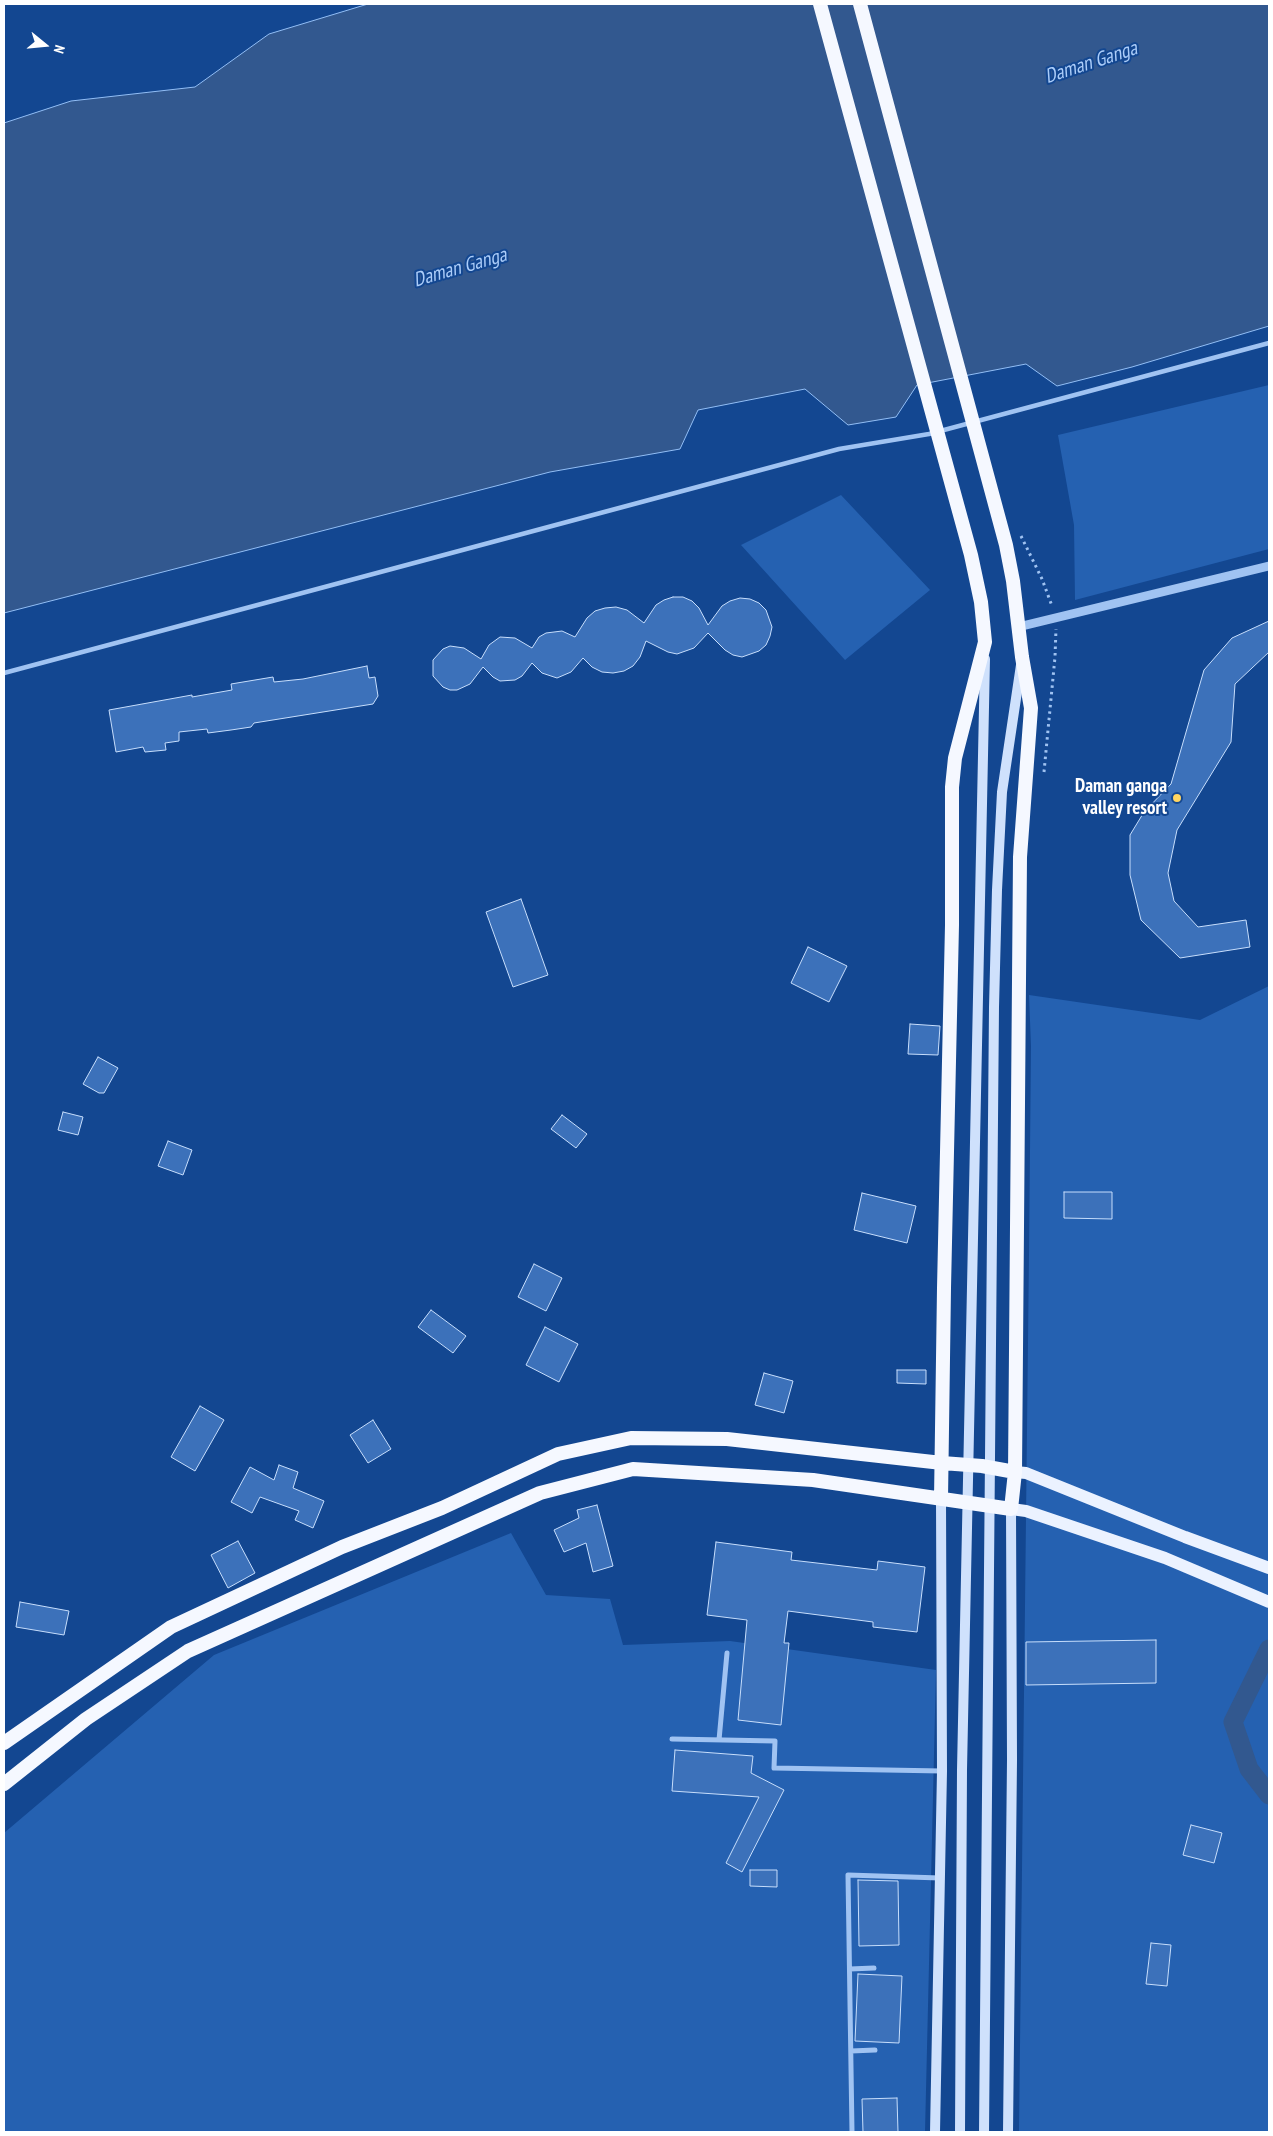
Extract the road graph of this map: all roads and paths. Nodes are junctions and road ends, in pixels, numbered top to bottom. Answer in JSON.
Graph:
{"nodes":[{"id":1,"x":820,"y":4,"type":"edge"},
{"id":2,"x":860,"y":4,"type":"edge"},
{"id":3,"x":1269,"y":343,"type":"edge"},
{"id":4,"x":1022,"y":538,"type":"dead end"},
{"id":5,"x":1269,"y":566,"type":"edge"},
{"id":6,"x":1042,"y":579,"type":"dead end"},
{"id":7,"x":1018,"y":627,"type":"junction"},
{"id":8,"x":985,"y":642,"type":"junction"},
{"id":9,"x":1022,"y":657,"type":"junction"},
{"id":10,"x":4,"y":673,"type":"edge"},
{"id":11,"x":942,"y":1463,"type":"junction"},
{"id":12,"x":1015,"y":1472,"type":"junction"},
{"id":13,"x":942,"y":1500,"type":"junction"},
{"id":14,"x":1011,"y":1509,"type":"junction"},
{"id":15,"x":1269,"y":1568,"type":"edge"},
{"id":16,"x":1269,"y":1602,"type":"edge"},
{"id":17,"x":727,"y":1653,"type":"dead end"},
{"id":18,"x":672,"y":1738,"type":"dead end"},
{"id":19,"x":719,"y":1740,"type":"junction"},
{"id":20,"x":4,"y":1742,"type":"edge"},
{"id":21,"x":942,"y":1772,"type":"junction"},
{"id":22,"x":4,"y":1784,"type":"edge"},
{"id":23,"x":940,"y":1878,"type":"junction"},
{"id":24,"x":874,"y":1968,"type":"dead end"},
{"id":25,"x":850,"y":1969,"type":"junction"},
{"id":26,"x":875,"y":2050,"type":"dead end"},
{"id":27,"x":851,"y":2051,"type":"junction"},
{"id":28,"x":852,"y":2132,"type":"edge"},
{"id":29,"x":935,"y":2132,"type":"edge"},
{"id":30,"x":960,"y":2132,"type":"edge"},
{"id":31,"x":984,"y":2132,"type":"edge"},
{"id":32,"x":1008,"y":2132,"type":"edge"}],
"edges":[{"from":1,"to":8,"type":"highway"},
{"from":2,"to":7,"type":"highway"},
{"from":3,"to":10,"type":"street"},
{"from":4,"to":6,"type":"path"},
{"from":5,"to":7,"type":"street"},
{"from":7,"to":9,"type":"highway"},
{"from":8,"to":11,"type":"highway"},
{"from":8,"to":30,"type":"main road"},
{"from":9,"to":12,"type":"highway"},
{"from":9,"to":31,"type":"main road"},
{"from":11,"to":12,"type":"highway"},
{"from":11,"to":13,"type":"highway"},
{"from":11,"to":20,"type":"highway"},
{"from":12,"to":14,"type":"highway"},
{"from":12,"to":15,"type":"main road"},
{"from":13,"to":14,"type":"highway"},
{"from":13,"to":21,"type":"main road"},
{"from":13,"to":22,"type":"highway"},
{"from":14,"to":16,"type":"main road"},
{"from":14,"to":32,"type":"main road"},
{"from":17,"to":19,"type":"street"},
{"from":18,"to":19,"type":"street"},
{"from":19,"to":21,"type":"street"},
{"from":21,"to":23,"type":"main road"},
{"from":23,"to":25,"type":"street"},
{"from":23,"to":29,"type":"main road"},
{"from":24,"to":25,"type":"street"},
{"from":25,"to":27,"type":"street"},
{"from":26,"to":27,"type":"street"},
{"from":27,"to":28,"type":"street"}]}
